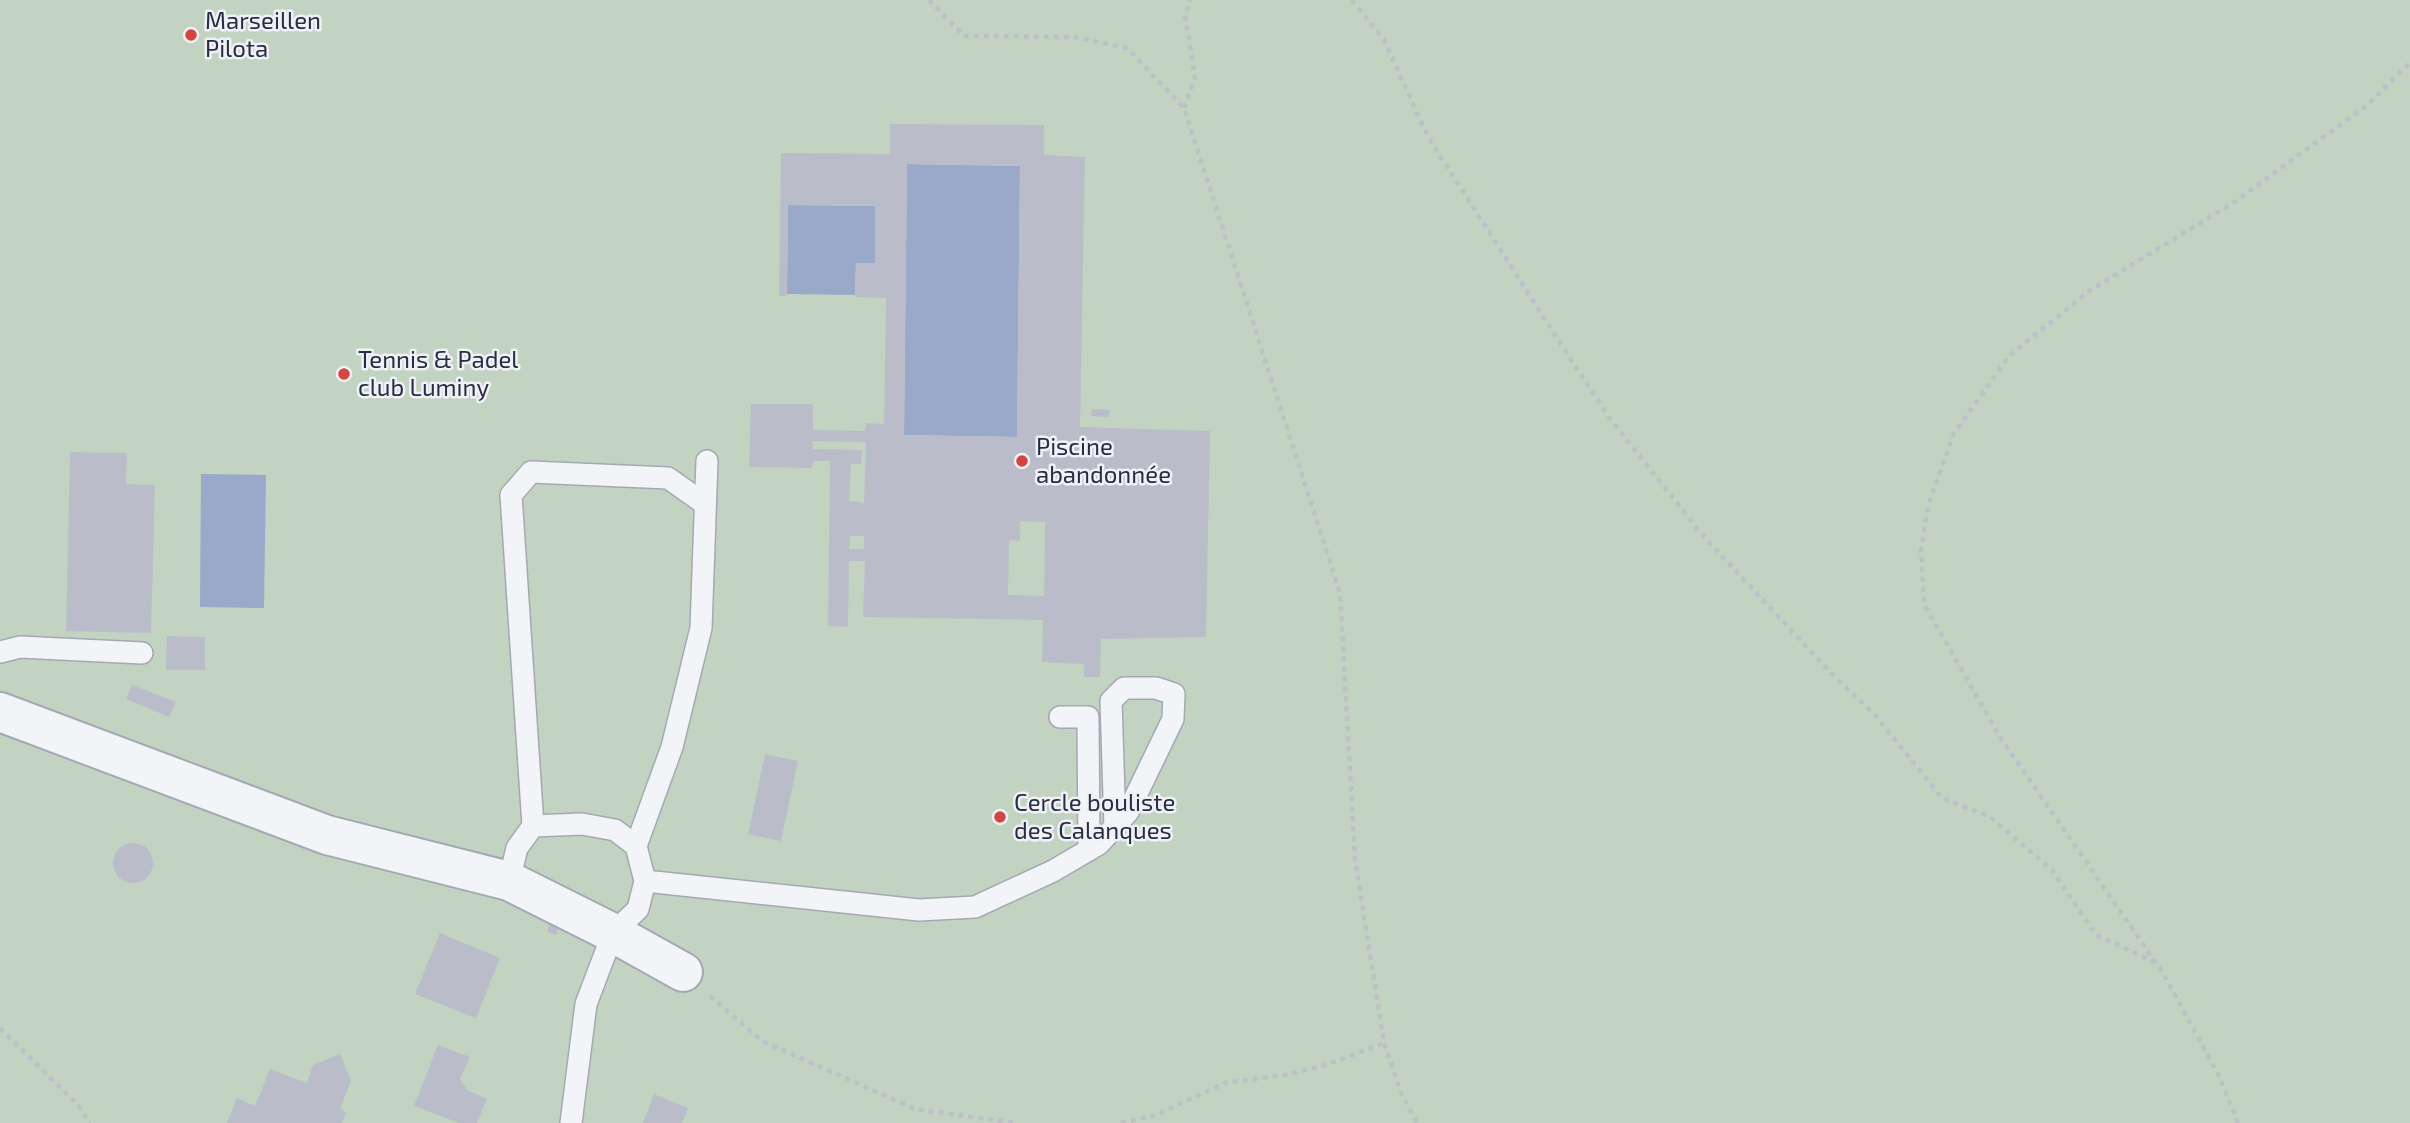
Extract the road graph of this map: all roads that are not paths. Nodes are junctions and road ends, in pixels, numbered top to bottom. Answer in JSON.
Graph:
{"nodes":[{"id":1,"x":707,"y":461,"type":"dead end"},
{"id":2,"x":705,"y":504,"type":"junction"},
{"id":3,"x":0,"y":652,"type":"edge"},
{"id":4,"x":142,"y":653,"type":"dead end"},
{"id":5,"x":0,"y":712,"type":"edge"},
{"id":6,"x":1060,"y":717,"type":"dead end"},
{"id":7,"x":533,"y":827,"type":"junction"},
{"id":8,"x":1115,"y":827,"type":"junction"},
{"id":9,"x":636,"y":846,"type":"junction"},
{"id":10,"x":1089,"y":850,"type":"junction"},
{"id":11,"x":509,"y":881,"type":"junction"},
{"id":12,"x":645,"y":881,"type":"junction"},
{"id":13,"x":613,"y":933,"type":"junction"},
{"id":14,"x":683,"y":972,"type":"road end"},
{"id":15,"x":571,"y":1123,"type":"edge"}],
"edges":[{"from":1,"to":2,"type":"lane"},
{"from":2,"to":7,"type":"lane"},
{"from":2,"to":9,"type":"lane"},
{"from":3,"to":4,"type":"lane"},
{"from":5,"to":11,"type":"street"},
{"from":6,"to":10,"type":"lane"},
{"from":7,"to":9,"type":"lane"},
{"from":7,"to":11,"type":"lane"},
{"from":8,"to":8,"type":"lane"},
{"from":8,"to":10,"type":"lane"},
{"from":9,"to":12,"type":"lane"},
{"from":10,"to":12,"type":"lane"},
{"from":11,"to":13,"type":"street"},
{"from":12,"to":13,"type":"lane"},
{"from":13,"to":14,"type":"street"},
{"from":13,"to":15,"type":"lane"}]}
